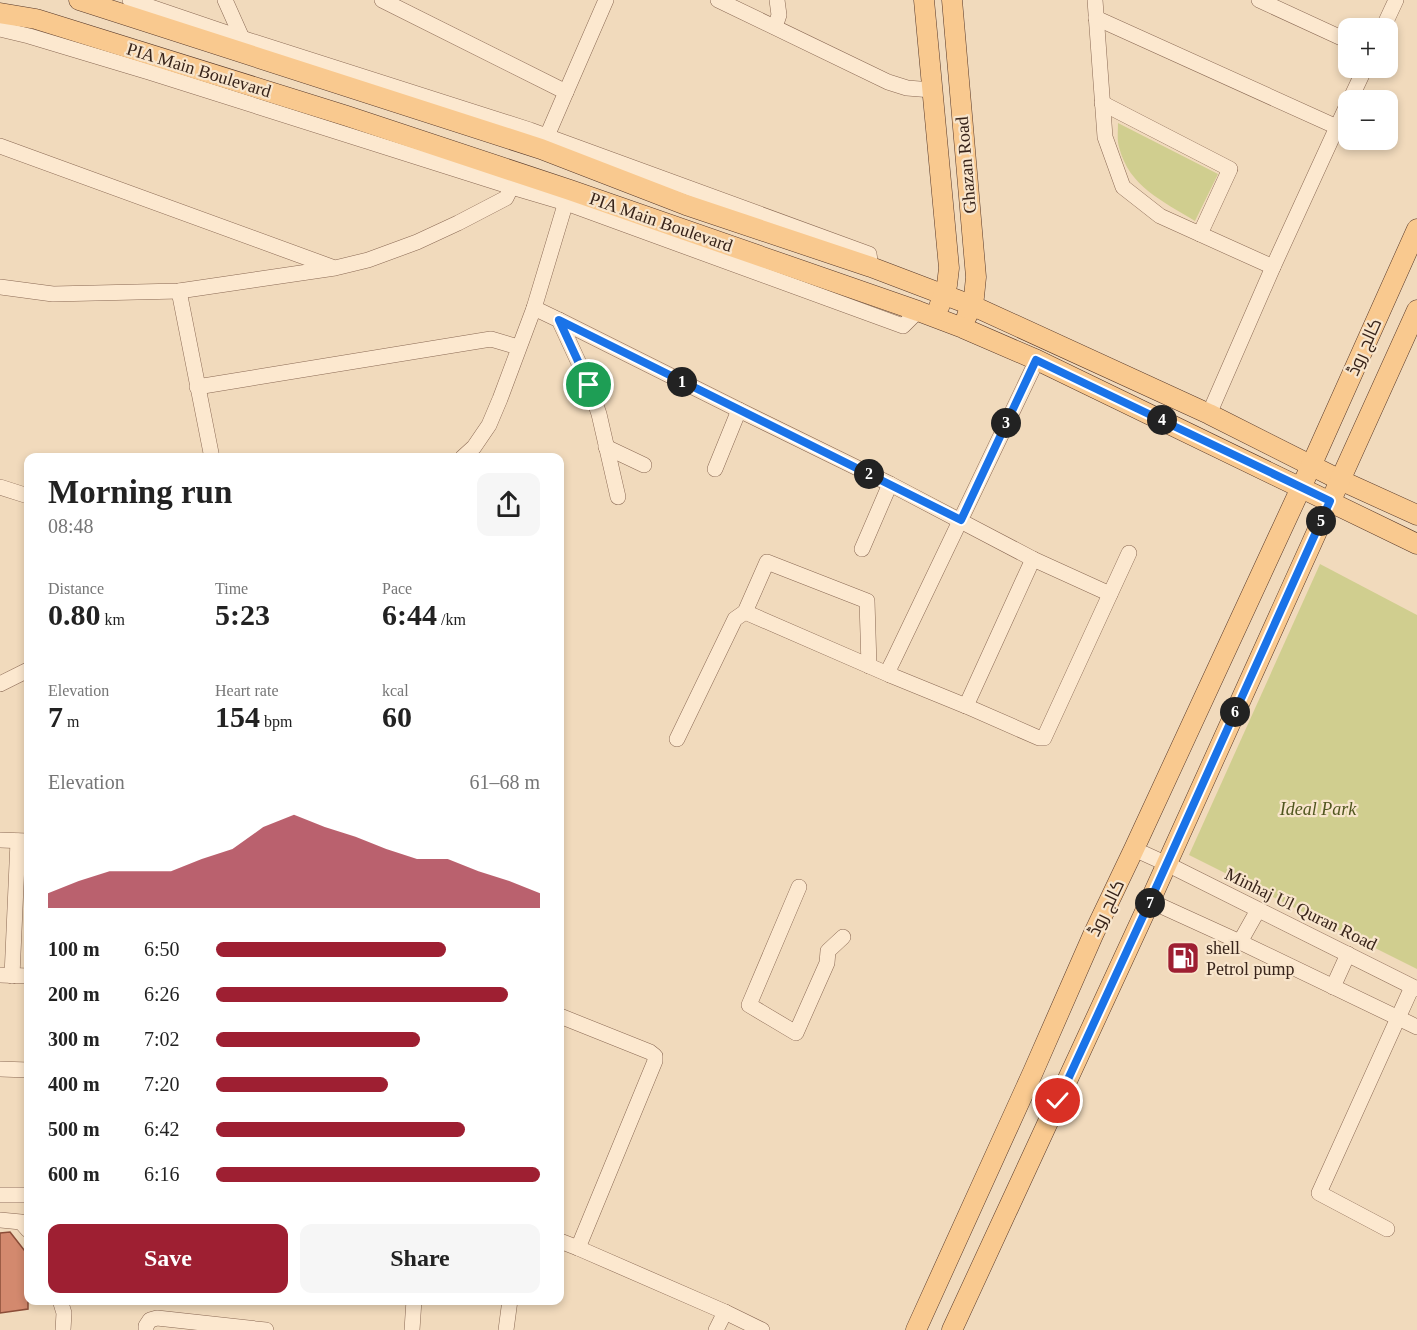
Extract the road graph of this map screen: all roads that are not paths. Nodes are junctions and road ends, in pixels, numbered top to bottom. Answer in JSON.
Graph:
{"nodes":[{"id":1,"x":79,"y":0,"type":"edge"},
{"id":2,"x":130,"y":0,"type":"edge"},
{"id":3,"x":225,"y":0,"type":"edge"},
{"id":4,"x":382,"y":0,"type":"edge"},
{"id":5,"x":606,"y":0,"type":"edge"},
{"id":6,"x":718,"y":0,"type":"edge"},
{"id":7,"x":777,"y":0,"type":"edge"},
{"id":8,"x":924,"y":0,"type":"edge"},
{"id":9,"x":952,"y":0,"type":"edge"},
{"id":10,"x":1095,"y":0,"type":"edge"},
{"id":11,"x":1259,"y":0,"type":"edge"},
{"id":12,"x":1396,"y":0,"type":"edge"},
{"id":13,"x":0,"y":13,"type":"edge"},
{"id":14,"x":1096,"y":18,"type":"junction"},
{"id":15,"x":1388,"y":18,"type":"edge"},
{"id":16,"x":775,"y":27,"type":"junction"},
{"id":17,"x":0,"y":29,"type":"edge"},
{"id":18,"x":1338,"y":37,"type":"edge"},
{"id":19,"x":242,"y":38,"type":"junction"},
{"id":20,"x":932,"y":90,"type":"junction"},
{"id":21,"x":566,"y":92,"type":"junction"},
{"id":22,"x":1102,"y":103,"type":"junction"},
{"id":23,"x":1337,"y":127,"type":"joint"},
{"id":24,"x":544,"y":142,"type":"junction"},
{"id":25,"x":0,"y":146,"type":"edge"},
{"id":26,"x":515,"y":180,"type":"junction"},
{"id":27,"x":568,"y":196,"type":"junction"},
{"id":28,"x":1417,"y":229,"type":"edge"},
{"id":29,"x":1200,"y":234,"type":"junction"},
{"id":30,"x":1273,"y":267,"type":"junction"},
{"id":31,"x":335,"y":268,"type":"junction"},
{"id":32,"x":0,"y":287,"type":"edge"},
{"id":33,"x":179,"y":291,"type":"junction"},
{"id":34,"x":944,"y":294,"type":"junction"},
{"id":35,"x":971,"y":305,"type":"junction"},
{"id":36,"x":534,"y":308,"type":"junction"},
{"id":37,"x":1417,"y":310,"type":"edge"},
{"id":38,"x":927,"y":314,"type":"junction"},
{"id":39,"x":559,"y":320,"type":"junction"},
{"id":40,"x":963,"y":328,"type":"junction"},
{"id":41,"x":518,"y":347,"type":"junction"},
{"id":42,"x":1036,"y":360,"type":"junction"},
{"id":43,"x":197,"y":387,"type":"junction"},
{"id":44,"x":739,"y":410,"type":"junction"},
{"id":45,"x":1209,"y":414,"type":"junction"},
{"id":46,"x":606,"y":447,"type":"junction"},
{"id":47,"x":476,"y":452,"type":"edge"},
{"id":48,"x":211,"y":453,"type":"edge"},
{"id":49,"x":644,"y":465,"type":"dead end"},
{"id":50,"x":1311,"y":466,"type":"junction"},
{"id":51,"x":715,"y":469,"type":"dead end"},
{"id":52,"x":1340,"y":480,"type":"junction"},
{"id":53,"x":890,"y":484,"type":"junction"},
{"id":54,"x":0,"y":487,"type":"edge"},
{"id":55,"x":1301,"y":488,"type":"junction"},
{"id":56,"x":24,"y":495,"type":"edge"},
{"id":57,"x":618,"y":497,"type":"dead end"},
{"id":58,"x":1330,"y":501,"type":"junction"},
{"id":59,"x":1417,"y":515,"type":"edge"},
{"id":60,"x":961,"y":520,"type":"junction"},
{"id":61,"x":1417,"y":544,"type":"edge"},
{"id":62,"x":862,"y":549,"type":"dead end"},
{"id":63,"x":1129,"y":553,"type":"dead end"},
{"id":64,"x":1033,"y":559,"type":"junction"},
{"id":65,"x":1110,"y":594,"type":"junction"},
{"id":66,"x":745,"y":612,"type":"junction"},
{"id":67,"x":869,"y":666,"type":"junction"},
{"id":68,"x":24,"y":672,"type":"edge"},
{"id":69,"x":890,"y":675,"type":"junction"},
{"id":70,"x":0,"y":684,"type":"edge"},
{"id":71,"x":966,"y":706,"type":"junction"},
{"id":72,"x":677,"y":739,"type":"dead end"},
{"id":73,"x":0,"y":840,"type":"edge"},
{"id":74,"x":23,"y":841,"type":"edge"},
{"id":75,"x":1134,"y":849,"type":"junction"},
{"id":76,"x":1167,"y":864,"type":"junction"},
{"id":77,"x":799,"y":887,"type":"dead end"},
{"id":78,"x":1150,"y":901,"type":"junction"},
{"id":79,"x":1258,"y":910,"type":"junction"},
{"id":80,"x":843,"y":937,"type":"dead end"},
{"id":81,"x":1240,"y":942,"type":"junction"},
{"id":82,"x":1348,"y":954,"type":"junction"},
{"id":83,"x":6,"y":975,"type":"edge"},
{"id":84,"x":24,"y":976,"type":"edge"},
{"id":85,"x":1333,"y":987,"type":"junction"},
{"id":86,"x":1414,"y":988,"type":"edge"},
{"id":87,"x":1398,"y":1017,"type":"junction"},
{"id":88,"x":564,"y":1018,"type":"edge"},
{"id":89,"x":1417,"y":1027,"type":"edge"},
{"id":90,"x":0,"y":1069,"type":"edge"},
{"id":91,"x":24,"y":1070,"type":"edge"},
{"id":92,"x":24,"y":1194,"type":"edge"},
{"id":93,"x":0,"y":1195,"type":"edge"},
{"id":94,"x":0,"y":1220,"type":"edge"},
{"id":95,"x":24,"y":1225,"type":"edge"},
{"id":96,"x":1387,"y":1229,"type":"dead end"},
{"id":97,"x":564,"y":1243,"type":"edge"},
{"id":98,"x":578,"y":1248,"type":"junction"},
{"id":99,"x":62,"y":1305,"type":"edge"},
{"id":100,"x":414,"y":1305,"type":"edge"},
{"id":101,"x":509,"y":1305,"type":"edge"},
{"id":102,"x":725,"y":1312,"type":"junction"},
{"id":103,"x":63,"y":1330,"type":"edge"},
{"id":104,"x":146,"y":1330,"type":"edge"},
{"id":105,"x":266,"y":1330,"type":"edge"},
{"id":106,"x":412,"y":1330,"type":"edge"},
{"id":107,"x":506,"y":1330,"type":"edge"},
{"id":108,"x":716,"y":1330,"type":"edge"},
{"id":109,"x":762,"y":1330,"type":"edge"},
{"id":110,"x":916,"y":1330,"type":"edge"},
{"id":111,"x":952,"y":1330,"type":"edge"}],
"edges":[{"from":1,"to":24,"type":"main road","name":"PIA Main Boulevard"},
{"from":2,"to":19,"type":"street"},
{"from":3,"to":19,"type":"street"},
{"from":4,"to":21,"type":"street"},
{"from":5,"to":21,"type":"street"},
{"from":6,"to":16,"type":"street"},
{"from":7,"to":16,"type":"street"},
{"from":8,"to":20,"type":"main road","name":"Ghazan Road"},
{"from":9,"to":35,"type":"main road","name":"Ghazan Road"},
{"from":10,"to":14,"type":"street"},
{"from":11,"to":18,"type":"street"},
{"from":12,"to":15,"type":"street"},
{"from":13,"to":26,"type":"main road","name":"PIA Main Boulevard"},
{"from":14,"to":22,"type":"street"},
{"from":14,"to":23,"type":"street"},
{"from":16,"to":20,"type":"street"},
{"from":17,"to":26,"type":"street"},
{"from":19,"to":24,"type":"street"},
{"from":20,"to":34,"type":"main road","name":"Ghazan Road"},
{"from":21,"to":24,"type":"street"},
{"from":22,"to":29,"type":"street"},
{"from":22,"to":29,"type":"street"},
{"from":23,"to":30,"type":"street"},
{"from":24,"to":34,"type":"main road","name":"PIA Main Boulevard"},
{"from":25,"to":31,"type":"street"},
{"from":26,"to":27,"type":"main road","name":"PIA Main Boulevard"},
{"from":26,"to":31,"type":"street"},
{"from":27,"to":36,"type":"street"},
{"from":27,"to":38,"type":"main road","name":"PIA Main Boulevard"},
{"from":28,"to":50,"type":"main road","name":"کالج روڈ"},
{"from":29,"to":30,"type":"street"},
{"from":30,"to":45,"type":"street"},
{"from":31,"to":33,"type":"street"},
{"from":32,"to":33,"type":"street"},
{"from":33,"to":43,"type":"street"},
{"from":34,"to":35,"type":"main road","name":"PIA Main Boulevard"},
{"from":34,"to":38,"type":"main road","name":"Ghazan Road"},
{"from":35,"to":40,"type":"main road","name":"Ghazan Road"},
{"from":35,"to":45,"type":"main road","name":"PIA Main Boulevard"},
{"from":36,"to":39,"type":"street"},
{"from":36,"to":41,"type":"street"},
{"from":37,"to":52,"type":"main road","name":"کالج روڈ"},
{"from":38,"to":40,"type":"main road","name":"PIA Main Boulevard"},
{"from":39,"to":44,"type":"street"},
{"from":39,"to":46,"type":"street"},
{"from":40,"to":42,"type":"main road","name":"PIA Main Boulevard"},
{"from":41,"to":43,"type":"street"},
{"from":41,"to":47,"type":"street"},
{"from":42,"to":55,"type":"main road","name":"PIA Main Boulevard"},
{"from":42,"to":60,"type":"street"},
{"from":43,"to":48,"type":"street"},
{"from":44,"to":51,"type":"street"},
{"from":44,"to":53,"type":"street"},
{"from":45,"to":50,"type":"main road","name":"PIA Main Boulevard"},
{"from":46,"to":49,"type":"street"},
{"from":46,"to":57,"type":"street"},
{"from":50,"to":52,"type":"main road","name":"PIA Main Boulevard"},
{"from":50,"to":55,"type":"main road","name":"کالج روڈ"},
{"from":52,"to":58,"type":"main road","name":"کالج روڈ"},
{"from":52,"to":59,"type":"main road","name":"PIA Main Boulevard"},
{"from":53,"to":60,"type":"street"},
{"from":53,"to":62,"type":"street"},
{"from":54,"to":56,"type":"street"},
{"from":55,"to":58,"type":"main road","name":"PIA Main Boulevard"},
{"from":55,"to":75,"type":"main road","name":"کالج روڈ"},
{"from":58,"to":61,"type":"main road","name":"PIA Main Boulevard"},
{"from":58,"to":76,"type":"main road","name":"کالج روڈ"},
{"from":60,"to":64,"type":"street"},
{"from":60,"to":69,"type":"street"},
{"from":63,"to":65,"type":"street"},
{"from":64,"to":65,"type":"street"},
{"from":64,"to":71,"type":"street"},
{"from":65,"to":71,"type":"street"},
{"from":66,"to":67,"type":"street"},
{"from":66,"to":67,"type":"street"},
{"from":66,"to":72,"type":"street"},
{"from":67,"to":69,"type":"street"},
{"from":68,"to":70,"type":"street"},
{"from":69,"to":71,"type":"street"},
{"from":73,"to":74,"type":"street"},
{"from":74,"to":83,"type":"street"},
{"from":75,"to":76,"type":"street","name":"Minhaj Ul Quran Road"},
{"from":75,"to":110,"type":"main road","name":"کالج روڈ"},
{"from":76,"to":78,"type":"main road","name":"کالج روڈ"},
{"from":76,"to":79,"type":"street","name":"Minhaj Ul Quran Road"},
{"from":77,"to":80,"type":"street"},
{"from":78,"to":81,"type":"street"},
{"from":78,"to":111,"type":"main road","name":"کالج روڈ"},
{"from":79,"to":81,"type":"street"},
{"from":79,"to":82,"type":"street","name":"Minhaj Ul Quran Road"},
{"from":81,"to":85,"type":"street"},
{"from":82,"to":85,"type":"street"},
{"from":82,"to":86,"type":"street","name":"Minhaj Ul Quran Road"},
{"from":83,"to":84,"type":"street"},
{"from":85,"to":87,"type":"street"},
{"from":86,"to":87,"type":"street"},
{"from":87,"to":89,"type":"street"},
{"from":87,"to":96,"type":"street"},
{"from":88,"to":98,"type":"street"},
{"from":90,"to":91,"type":"street"},
{"from":92,"to":93,"type":"street"},
{"from":94,"to":95,"type":"street"},
{"from":97,"to":98,"type":"street"},
{"from":98,"to":102,"type":"street"},
{"from":99,"to":103,"type":"street"},
{"from":100,"to":106,"type":"street"},
{"from":101,"to":107,"type":"street"},
{"from":102,"to":108,"type":"street"},
{"from":102,"to":109,"type":"street"},
{"from":104,"to":105,"type":"street"}]}
